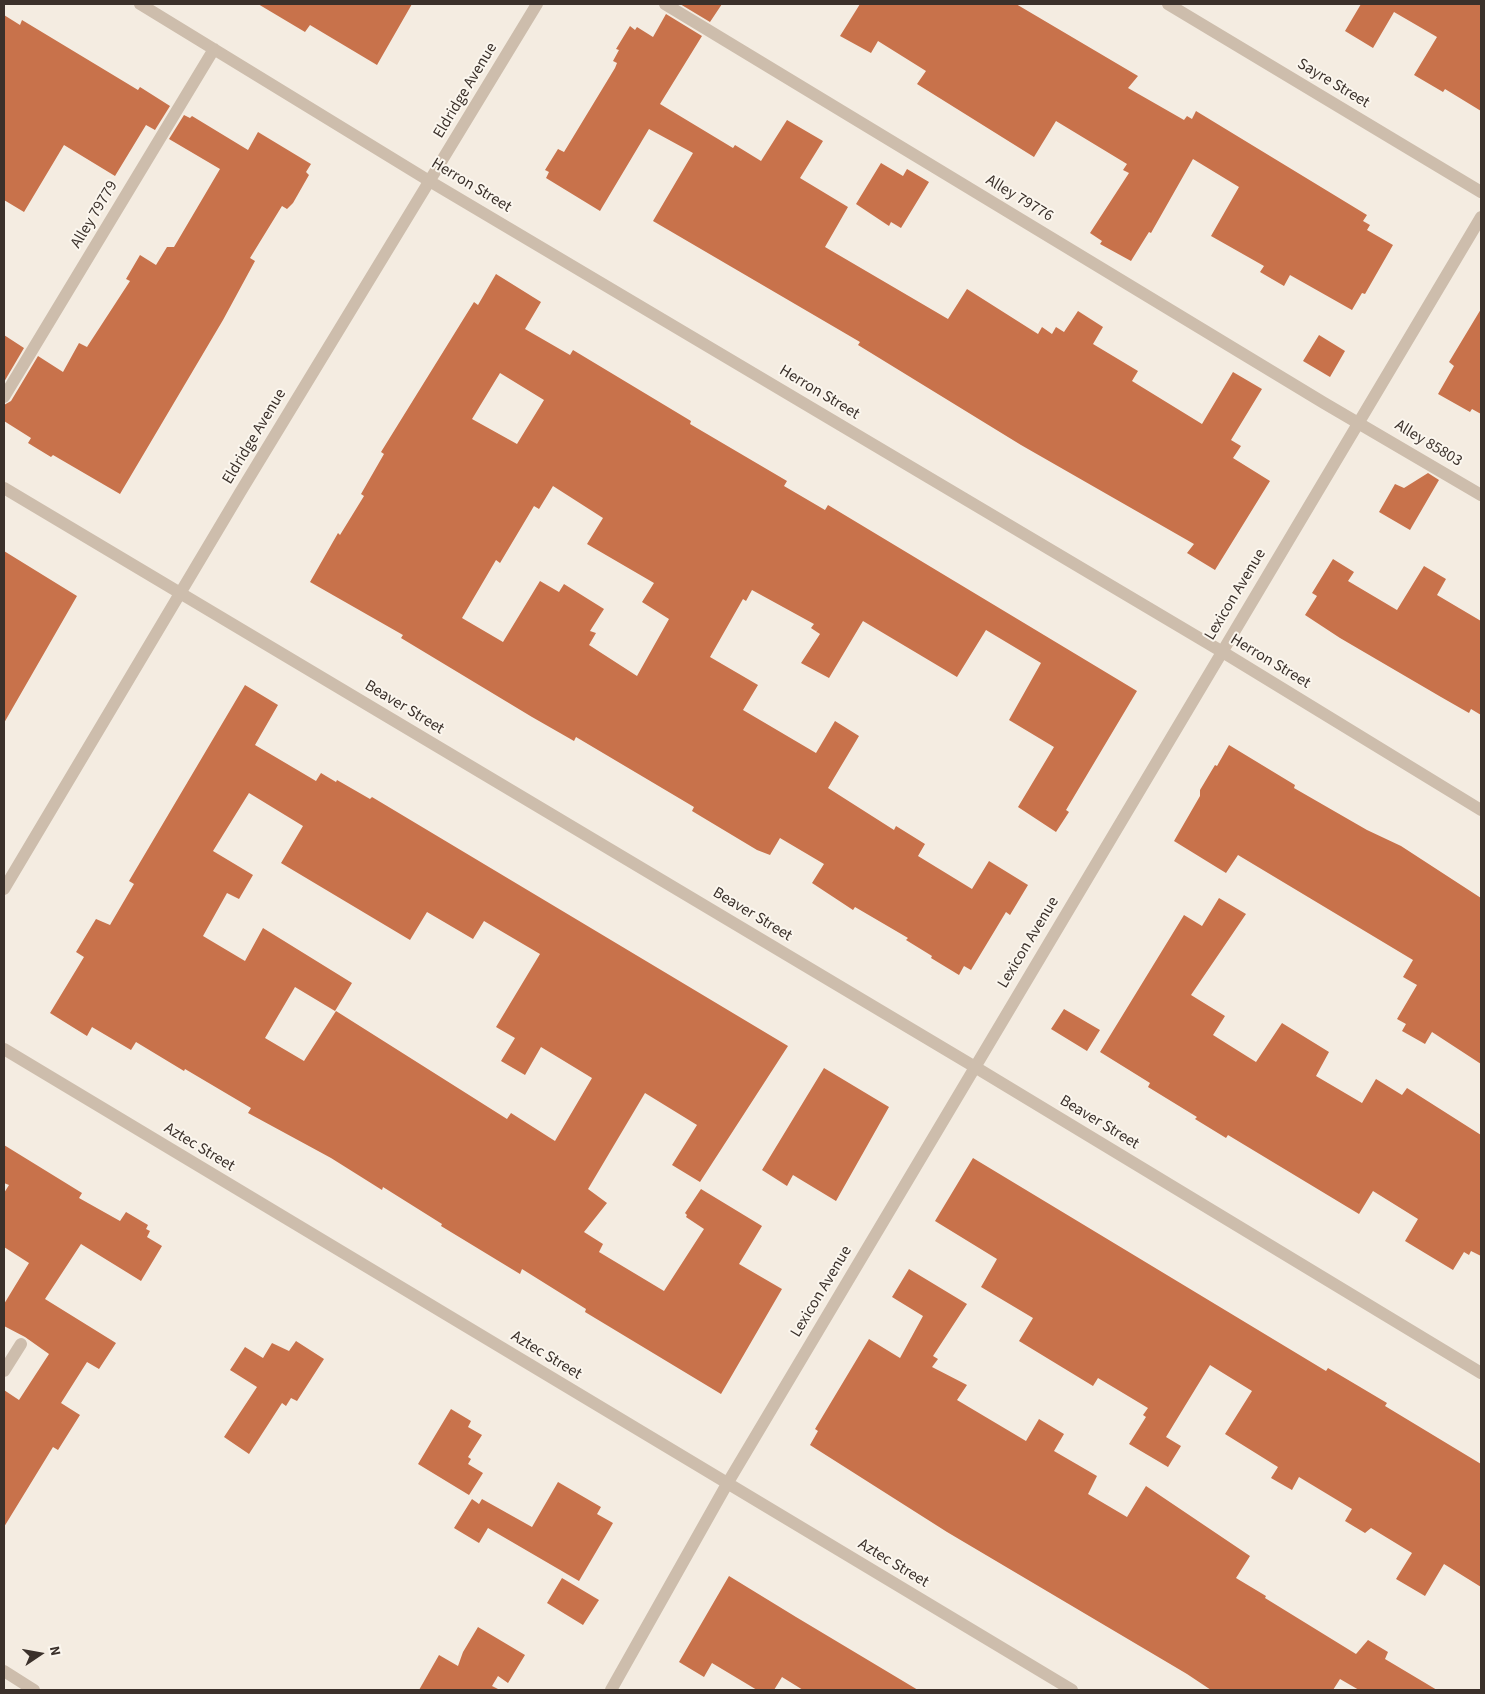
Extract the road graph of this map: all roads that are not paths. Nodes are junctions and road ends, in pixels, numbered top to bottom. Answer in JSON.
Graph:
{"nodes":[{"id":1,"x":140,"y":4,"type":"edge"},
{"id":2,"x":537,"y":4,"type":"edge"},
{"id":3,"x":665,"y":4,"type":"edge"},
{"id":4,"x":1168,"y":4,"type":"edge"},
{"id":5,"x":214,"y":49,"type":"junction"},
{"id":6,"x":431,"y":182,"type":"junction"},
{"id":7,"x":1481,"y":192,"type":"edge"},
{"id":8,"x":1481,"y":217,"type":"edge"},
{"id":9,"x":4,"y":398,"type":"edge"},
{"id":10,"x":1357,"y":422,"type":"junction"},
{"id":11,"x":4,"y":488,"type":"edge"},
{"id":12,"x":1481,"y":495,"type":"edge"},
{"id":13,"x":180,"y":594,"type":"junction"},
{"id":14,"x":1221,"y":651,"type":"junction"},
{"id":15,"x":1481,"y":810,"type":"edge"},
{"id":16,"x":4,"y":889,"type":"edge"},
{"id":17,"x":4,"y":1049,"type":"edge"},
{"id":18,"x":975,"y":1067,"type":"junction"},
{"id":19,"x":22,"y":1344,"type":"dead end"},
{"id":20,"x":4,"y":1371,"type":"edge"},
{"id":21,"x":1481,"y":1373,"type":"edge"},
{"id":22,"x":727,"y":1484,"type":"junction"},
{"id":23,"x":4,"y":1671,"type":"edge"},
{"id":24,"x":34,"y":1690,"type":"edge"},
{"id":25,"x":611,"y":1690,"type":"edge"},
{"id":26,"x":1072,"y":1690,"type":"edge"}],
"edges":[{"from":1,"to":5,"type":"street","name":"Herron Street"},
{"from":2,"to":6,"type":"street","name":"Eldridge Avenue"},
{"from":3,"to":10,"type":"street","name":"Alley 79776"},
{"from":4,"to":7,"type":"street","name":"Sayre Street"},
{"from":5,"to":6,"type":"street","name":"Herron Street"},
{"from":5,"to":9,"type":"street","name":"Alley 79779"},
{"from":6,"to":13,"type":"street","name":"Eldridge Avenue"},
{"from":6,"to":14,"type":"street","name":"Herron Street"},
{"from":8,"to":10,"type":"street","name":"Lexicon Avenue"},
{"from":10,"to":12,"type":"street","name":"Alley 85803"},
{"from":10,"to":14,"type":"street","name":"Lexicon Avenue"},
{"from":11,"to":13,"type":"street","name":"Beaver Street"},
{"from":13,"to":16,"type":"street","name":"Eldridge Avenue"},
{"from":13,"to":18,"type":"street","name":"Beaver Street"},
{"from":14,"to":15,"type":"street","name":"Herron Street"},
{"from":14,"to":18,"type":"street","name":"Lexicon Avenue"},
{"from":17,"to":22,"type":"street","name":"Aztec Street"},
{"from":18,"to":21,"type":"street","name":"Beaver Street"},
{"from":18,"to":22,"type":"street","name":"Lexicon Avenue"},
{"from":19,"to":20,"type":"street"},
{"from":22,"to":25,"type":"street","name":"Lexicon Avenue"},
{"from":22,"to":26,"type":"street","name":"Aztec Street"},
{"from":23,"to":24,"type":"street"}]}
